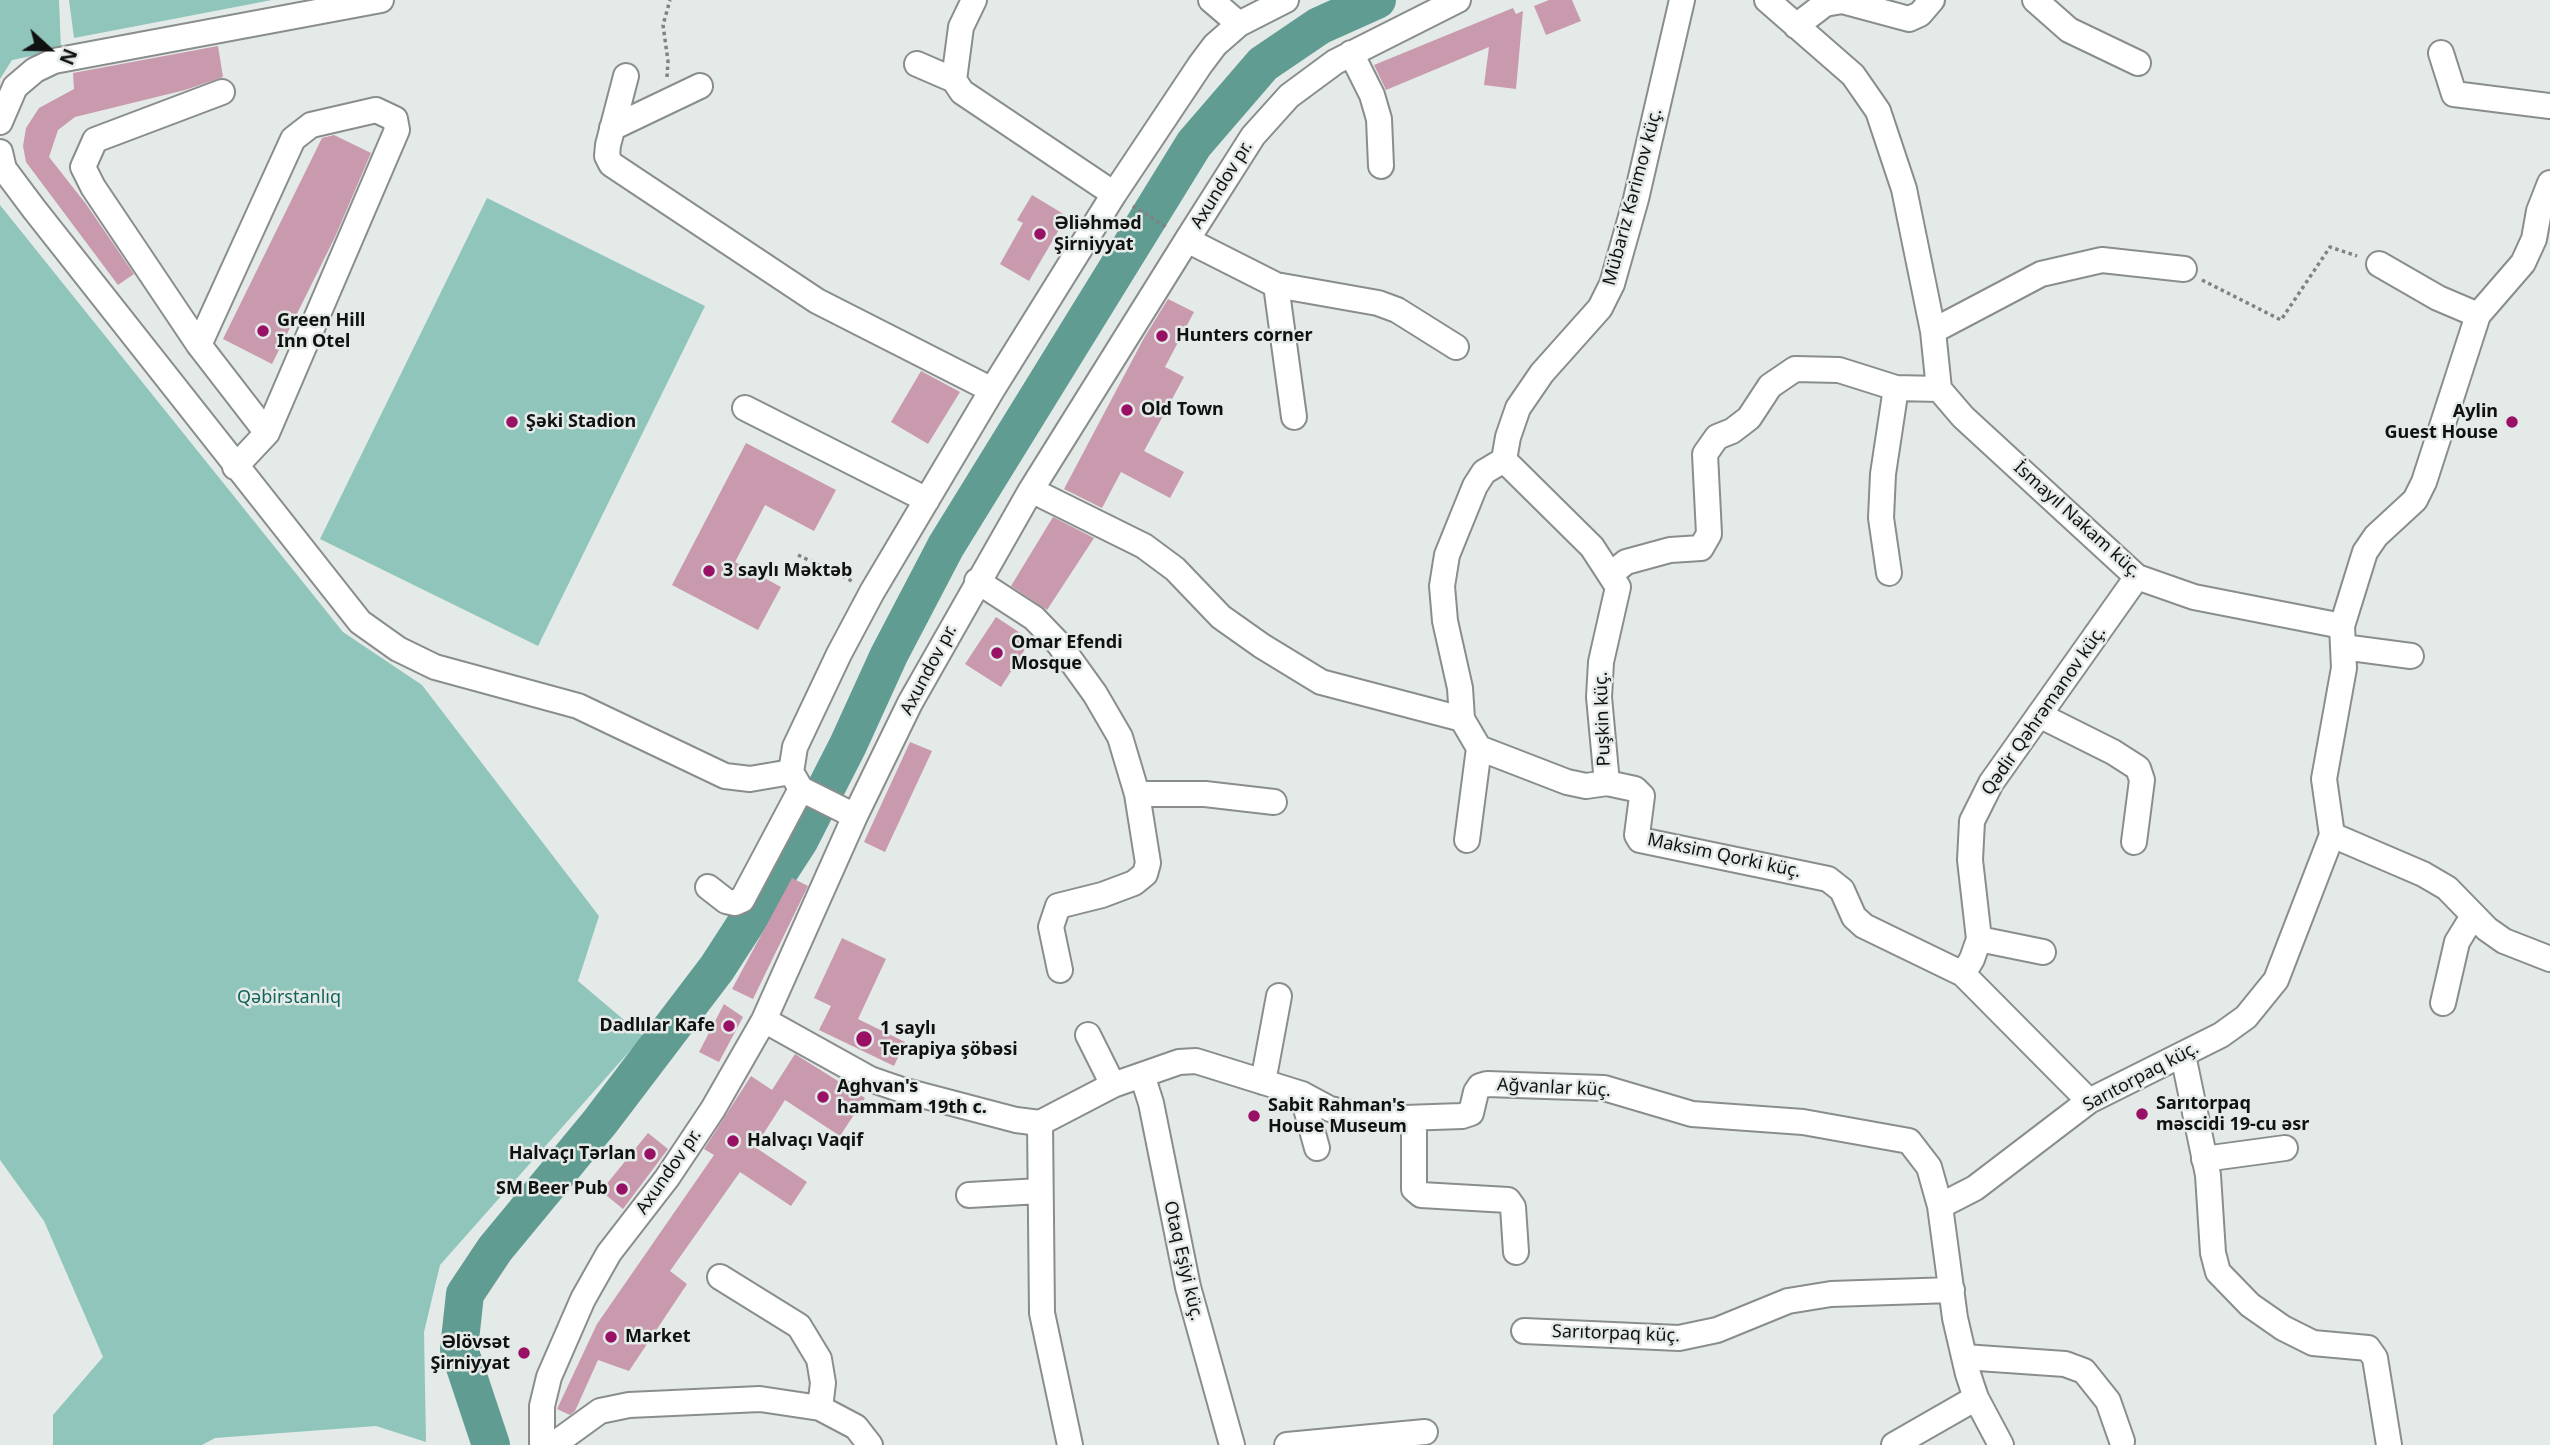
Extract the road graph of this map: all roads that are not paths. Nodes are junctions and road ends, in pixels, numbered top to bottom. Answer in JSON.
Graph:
{"nodes":[{"id":1,"x":381,"y":0,"type":"edge"},
{"id":2,"x":974,"y":0,"type":"edge"},
{"id":3,"x":1211,"y":0,"type":"edge"},
{"id":4,"x":1286,"y":0,"type":"edge"},
{"id":5,"x":1458,"y":0,"type":"edge"},
{"id":6,"x":1682,"y":0,"type":"edge"},
{"id":7,"x":1767,"y":0,"type":"edge"},
{"id":8,"x":1932,"y":0,"type":"edge"},
{"id":9,"x":2035,"y":0,"type":"edge"},
{"id":10,"x":1239,"y":24,"type":"junction"},
{"id":11,"x":1796,"y":26,"type":"junction"},
{"id":12,"x":1351,"y":53,"type":"junction"},
{"id":13,"x":2441,"y":54,"type":"dead end"},
{"id":14,"x":2138,"y":63,"type":"dead end"},
{"id":15,"x":917,"y":64,"type":"dead end"},
{"id":16,"x":626,"y":76,"type":"dead end"},
{"id":17,"x":954,"y":80,"type":"junction"},
{"id":18,"x":700,"y":86,"type":"dead end"},
{"id":19,"x":222,"y":92,"type":"dead end"},
{"id":20,"x":2550,"y":106,"type":"edge"},
{"id":21,"x":0,"y":122,"type":"edge"},
{"id":22,"x":612,"y":128,"type":"junction"},
{"id":23,"x":0,"y":152,"type":"edge"},
{"id":24,"x":1381,"y":166,"type":"dead end"},
{"id":25,"x":2550,"y":183,"type":"edge"},
{"id":26,"x":1121,"y":198,"type":"junction"},
{"id":27,"x":1180,"y":236,"type":"junction"},
{"id":28,"x":2379,"y":264,"type":"road end"},
{"id":29,"x":2184,"y":269,"type":"road end"},
{"id":30,"x":1276,"y":285,"type":"junction"},
{"id":31,"x":2477,"y":315,"type":"junction"},
{"id":32,"x":1933,"y":331,"type":"junction"},
{"id":33,"x":199,"y":345,"type":"junction"},
{"id":34,"x":1456,"y":347,"type":"dead end"},
{"id":35,"x":1896,"y":388,"type":"junction"},
{"id":36,"x":1939,"y":389,"type":"junction"},
{"id":37,"x":992,"y":390,"type":"junction"},
{"id":38,"x":745,"y":408,"type":"dead end"},
{"id":39,"x":1294,"y":417,"type":"dead end"},
{"id":40,"x":267,"y":433,"type":"junction"},
{"id":41,"x":1504,"y":460,"type":"junction"},
{"id":42,"x":235,"y":467,"type":"junction"},
{"id":43,"x":1031,"y":490,"type":"junction"},
{"id":44,"x":927,"y":500,"type":"junction"},
{"id":45,"x":1889,"y":573,"type":"dead end"},
{"id":46,"x":1611,"y":574,"type":"junction"},
{"id":47,"x":2137,"y":577,"type":"junction"},
{"id":48,"x":977,"y":581,"type":"junction"},
{"id":49,"x":2343,"y":636,"type":"junction"},
{"id":50,"x":2411,"y":656,"type":"dead end"},
{"id":51,"x":2039,"y":715,"type":"junction"},
{"id":52,"x":1462,"y":719,"type":"junction"},
{"id":53,"x":1479,"y":748,"type":"junction"},
{"id":54,"x":796,"y":780,"type":"junction"},
{"id":55,"x":1606,"y":783,"type":"junction"},
{"id":56,"x":1137,"y":794,"type":"junction"},
{"id":57,"x":1274,"y":802,"type":"dead end"},
{"id":58,"x":846,"y":811,"type":"junction"},
{"id":59,"x":2332,"y":835,"type":"junction"},
{"id":60,"x":1467,"y":840,"type":"dead end"},
{"id":61,"x":2134,"y":842,"type":"dead end"},
{"id":62,"x":708,"y":887,"type":"dead end"},
{"id":63,"x":2473,"y":915,"type":"junction"},
{"id":64,"x":1979,"y":939,"type":"junction"},
{"id":65,"x":2043,"y":952,"type":"dead end"},
{"id":66,"x":2550,"y":959,"type":"edge"},
{"id":67,"x":1060,"y":970,"type":"dead end"},
{"id":68,"x":1963,"y":974,"type":"junction"},
{"id":69,"x":1279,"y":996,"type":"dead end"},
{"id":70,"x":2443,"y":1003,"type":"dead end"},
{"id":71,"x":764,"y":1020,"type":"junction"},
{"id":72,"x":1088,"y":1035,"type":"dead end"},
{"id":73,"x":2183,"y":1055,"type":"junction"},
{"id":74,"x":1142,"y":1075,"type":"junction"},
{"id":75,"x":1263,"y":1082,"type":"junction"},
{"id":76,"x":1113,"y":1085,"type":"junction"},
{"id":77,"x":1302,"y":1094,"type":"junction"},
{"id":78,"x":2089,"y":1101,"type":"junction"},
{"id":79,"x":1414,"y":1118,"type":"junction"},
{"id":80,"x":1040,"y":1123,"type":"junction"},
{"id":81,"x":1317,"y":1147,"type":"dead end"},
{"id":82,"x":2285,"y":1148,"type":"dead end"},
{"id":83,"x":2204,"y":1159,"type":"junction"},
{"id":84,"x":1040,"y":1191,"type":"junction"},
{"id":85,"x":969,"y":1195,"type":"dead end"},
{"id":86,"x":1940,"y":1206,"type":"junction"},
{"id":87,"x":1516,"y":1252,"type":"dead end"},
{"id":88,"x":720,"y":1277,"type":"dead end"},
{"id":89,"x":1952,"y":1290,"type":"junction"},
{"id":90,"x":1524,"y":1331,"type":"dead end"},
{"id":91,"x":1964,"y":1357,"type":"junction"},
{"id":92,"x":1976,"y":1398,"type":"junction"},
{"id":93,"x":820,"y":1408,"type":"junction"},
{"id":94,"x":1425,"y":1432,"type":"dead end"},
{"id":95,"x":2122,"y":1441,"type":"dead end"},
{"id":96,"x":1224,"y":1443,"type":"edge"},
{"id":97,"x":542,"y":1445,"type":"edge"},
{"id":98,"x":553,"y":1445,"type":"edge"},
{"id":99,"x":870,"y":1445,"type":"edge"},
{"id":100,"x":1070,"y":1445,"type":"edge"},
{"id":101,"x":1287,"y":1445,"type":"edge"},
{"id":102,"x":1894,"y":1445,"type":"edge"},
{"id":103,"x":2001,"y":1445,"type":"edge"},
{"id":104,"x":2389,"y":1445,"type":"edge"}],
"edges":[{"from":1,"to":21,"type":"street"},
{"from":2,"to":17,"type":"street"},
{"from":3,"to":10,"type":"street"},
{"from":4,"to":10,"type":"street"},
{"from":5,"to":12,"type":"street","name":"Axundov pr."},
{"from":6,"to":41,"type":"street","name":"Mübariz Kərimov küç."},
{"from":7,"to":11,"type":"street"},
{"from":8,"to":11,"type":"street"},
{"from":9,"to":14,"type":"street"},
{"from":10,"to":26,"type":"street"},
{"from":11,"to":32,"type":"street"},
{"from":12,"to":24,"type":"street"},
{"from":12,"to":27,"type":"street","name":"Axundov pr."},
{"from":13,"to":20,"type":"street"},
{"from":15,"to":17,"type":"street"},
{"from":16,"to":22,"type":"street"},
{"from":17,"to":26,"type":"street"},
{"from":18,"to":22,"type":"street"},
{"from":19,"to":33,"type":"street"},
{"from":22,"to":37,"type":"street"},
{"from":23,"to":42,"type":"street"},
{"from":25,"to":31,"type":"street"},
{"from":26,"to":37,"type":"street"},
{"from":27,"to":30,"type":"street"},
{"from":27,"to":43,"type":"street","name":"Axundov pr."},
{"from":28,"to":31,"type":"street"},
{"from":29,"to":32,"type":"street"},
{"from":30,"to":34,"type":"street"},
{"from":30,"to":39,"type":"street"},
{"from":31,"to":49,"type":"street"},
{"from":32,"to":36,"type":"street"},
{"from":33,"to":40,"type":"street"},
{"from":33,"to":40,"type":"street"},
{"from":35,"to":36,"type":"street"},
{"from":35,"to":45,"type":"street"},
{"from":35,"to":46,"type":"street"},
{"from":36,"to":47,"type":"street","name":"İsmayıl Nakam küç."},
{"from":37,"to":44,"type":"street"},
{"from":38,"to":44,"type":"street"},
{"from":40,"to":42,"type":"street"},
{"from":41,"to":46,"type":"street","name":"Puşkin küç."},
{"from":41,"to":52,"type":"street"},
{"from":42,"to":54,"type":"street"},
{"from":43,"to":48,"type":"street","name":"Axundov pr."},
{"from":43,"to":52,"type":"street"},
{"from":44,"to":54,"type":"street"},
{"from":46,"to":55,"type":"street","name":"Puşkin küç."},
{"from":47,"to":49,"type":"street","name":"İsmayıl Nakam küç."},
{"from":47,"to":51,"type":"street","name":"Qədir Qəhrəmanov küç."},
{"from":48,"to":56,"type":"street"},
{"from":48,"to":58,"type":"street","name":"Axundov pr."},
{"from":49,"to":50,"type":"street","name":"İsmayıl Nakam küç."},
{"from":49,"to":59,"type":"street"},
{"from":51,"to":61,"type":"street"},
{"from":51,"to":64,"type":"street","name":"Qədir Qəhrəmanov küç."},
{"from":52,"to":53,"type":"street"},
{"from":53,"to":55,"type":"street","name":"Maksim Qorki küç."},
{"from":53,"to":60,"type":"street"},
{"from":54,"to":58,"type":"street"},
{"from":54,"to":62,"type":"street"},
{"from":55,"to":68,"type":"street","name":"Maksim Qorki küç."},
{"from":56,"to":57,"type":"street"},
{"from":56,"to":67,"type":"street"},
{"from":58,"to":71,"type":"street","name":"Axundov pr."},
{"from":59,"to":63,"type":"street"},
{"from":59,"to":73,"type":"street","name":"Sarıtorpaq küç."},
{"from":63,"to":66,"type":"street"},
{"from":63,"to":70,"type":"street"},
{"from":64,"to":65,"type":"street"},
{"from":64,"to":68,"type":"street"},
{"from":68,"to":78,"type":"street","name":"Maksim Qorki küç."},
{"from":69,"to":75,"type":"street"},
{"from":71,"to":80,"type":"street"},
{"from":71,"to":97,"type":"street","name":"Axundov pr."},
{"from":72,"to":76,"type":"street"},
{"from":73,"to":78,"type":"street","name":"Sarıtorpaq küç."},
{"from":73,"to":83,"type":"street"},
{"from":74,"to":75,"type":"street","name":"Ağvanlar küç."},
{"from":74,"to":76,"type":"street","name":"Ağvanlar küç."},
{"from":74,"to":96,"type":"street","name":"Otaq Eşiyi küç."},
{"from":75,"to":77,"type":"street","name":"Ağvanlar küç."},
{"from":76,"to":80,"type":"street","name":"Ağvanlar küç."},
{"from":77,"to":79,"type":"street","name":"Ağvanlar küç."},
{"from":77,"to":81,"type":"street"},
{"from":78,"to":86,"type":"street","name":"Sarıtorpaq küç."},
{"from":79,"to":86,"type":"street","name":"Ağvanlar küç."},
{"from":79,"to":87,"type":"street"},
{"from":80,"to":84,"type":"street"},
{"from":82,"to":83,"type":"street"},
{"from":83,"to":104,"type":"street"},
{"from":84,"to":85,"type":"street"},
{"from":84,"to":100,"type":"street"},
{"from":86,"to":89,"type":"street"},
{"from":88,"to":93,"type":"street"},
{"from":89,"to":90,"type":"street","name":"Sarıtorpaq küç."},
{"from":89,"to":91,"type":"street"},
{"from":91,"to":92,"type":"street"},
{"from":91,"to":95,"type":"street"},
{"from":92,"to":102,"type":"street"},
{"from":92,"to":103,"type":"street"},
{"from":93,"to":98,"type":"street"},
{"from":93,"to":99,"type":"street"},
{"from":94,"to":101,"type":"street"}]}
